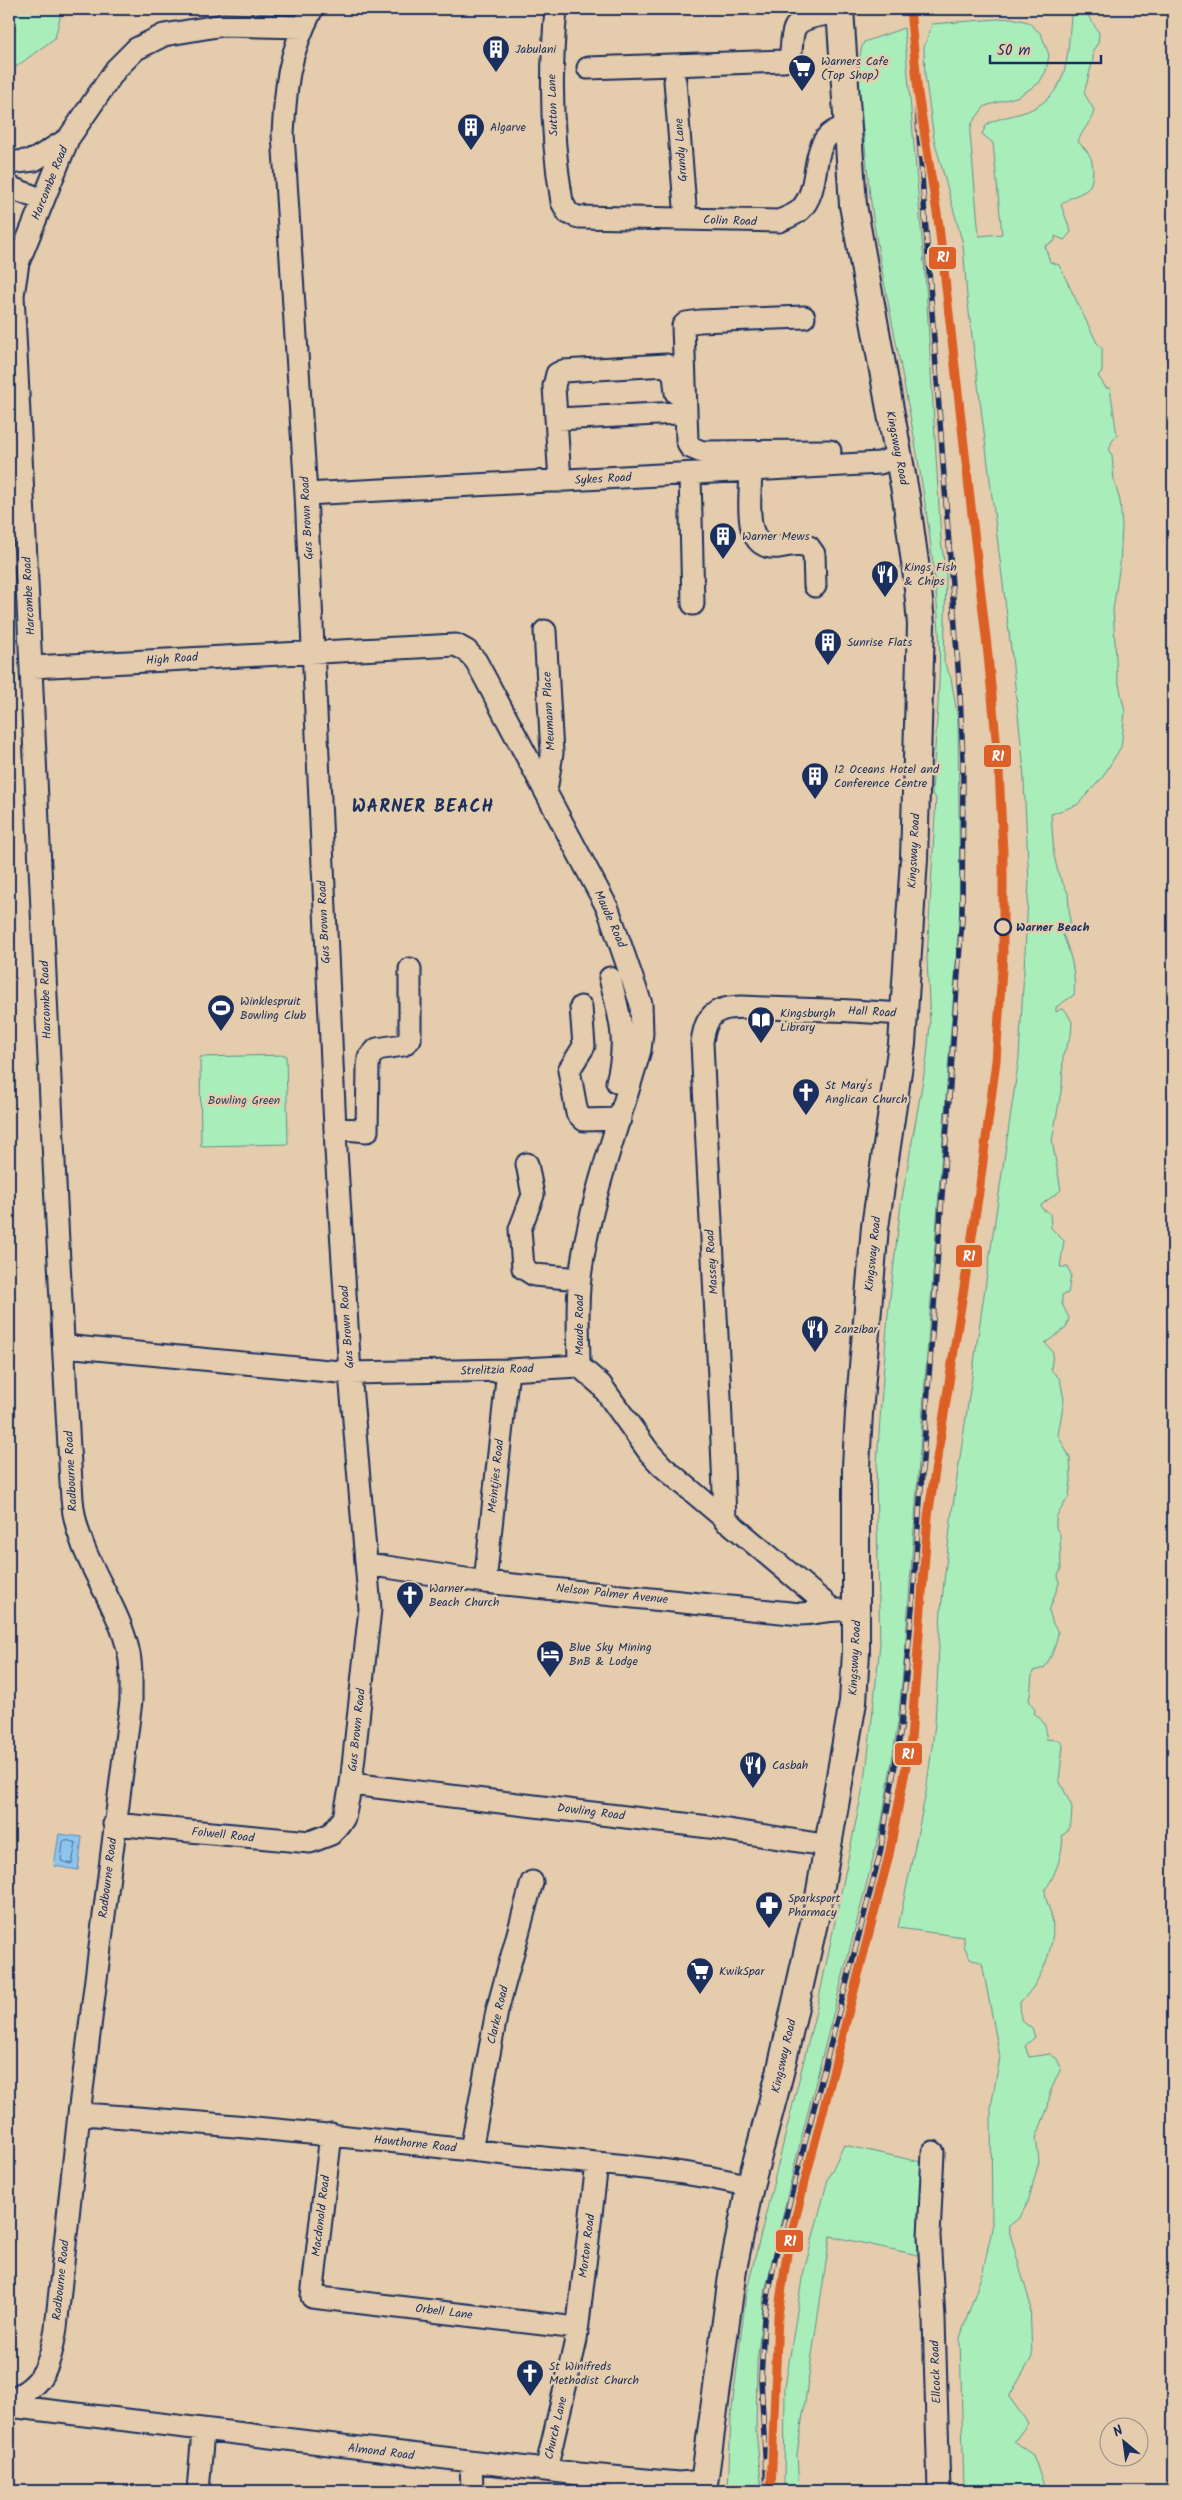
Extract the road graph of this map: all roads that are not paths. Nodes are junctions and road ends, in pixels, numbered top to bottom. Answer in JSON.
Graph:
{"nodes":[{"id":1,"x":556,"y":9,"type":"edge"},
{"id":2,"x":840,"y":10,"type":"edge"},
{"id":3,"x":308,"y":18,"type":"edge"},
{"id":4,"x":588,"y":68,"type":"dead end"},
{"id":5,"x":676,"y":81,"type":"dead end"},
{"id":6,"x":847,"y":127,"type":"junction"},
{"id":7,"x":68,"y":139,"type":"junction"},
{"id":8,"x":9,"y":163,"type":"edge"},
{"id":9,"x":9,"y":187,"type":"edge"},
{"id":10,"x":43,"y":200,"type":"junction"},
{"id":11,"x":562,"y":202,"type":"joint"},
{"id":12,"x":686,"y":220,"type":"junction"},
{"id":13,"x":804,"y":317,"type":"dead end"},
{"id":14,"x":678,"y":413,"type":"junction"},
{"id":15,"x":557,"y":419,"type":"junction"},
{"id":16,"x":830,"y":451,"type":"dead end"},
{"id":17,"x":898,"y":456,"type":"junction"},
{"id":18,"x":740,"y":465,"type":"junction"},
{"id":19,"x":685,"y":474,"type":"junction"},
{"id":20,"x":551,"y":481,"type":"junction"},
{"id":21,"x":306,"y":494,"type":"junction"},
{"id":22,"x":815,"y":586,"type":"dead end"},
{"id":23,"x":693,"y":604,"type":"dead end"},
{"id":24,"x":545,"y":631,"type":"dead end"},
{"id":25,"x":312,"y":653,"type":"junction"},
{"id":26,"x":32,"y":667,"type":"junction"},
{"id":27,"x":546,"y":791,"type":"junction"},
{"id":28,"x":410,"y":969,"type":"dead end"},
{"id":29,"x":610,"y":978,"type":"dead end"},
{"id":30,"x":581,"y":1007,"type":"dead end"},
{"id":31,"x":720,"y":1010,"type":"joint"},
{"id":32,"x":904,"y":1014,"type":"junction"},
{"id":33,"x":614,"y":1119,"type":"junction"},
{"id":34,"x":335,"y":1128,"type":"junction"},
{"id":35,"x":527,"y":1164,"type":"dead end"},
{"id":36,"x":580,"y":1279,"type":"junction"},
{"id":37,"x":64,"y":1346,"type":"junction"},
{"id":38,"x":579,"y":1366,"type":"junction"},
{"id":39,"x":508,"y":1370,"type":"junction"},
{"id":40,"x":350,"y":1373,"type":"junction"},
{"id":41,"x":725,"y":1521,"type":"junction"},
{"id":42,"x":367,"y":1564,"type":"junction"},
{"id":43,"x":485,"y":1582,"type":"junction"},
{"id":44,"x":844,"y":1609,"type":"junction"},
{"id":45,"x":351,"y":1784,"type":"junction"},
{"id":46,"x":114,"y":1824,"type":"junction"},
{"id":47,"x":331,"y":1834,"type":"joint"},
{"id":48,"x":830,"y":1846,"type":"junction"},
{"id":49,"x":532,"y":1882,"type":"dead end"},
{"id":50,"x":79,"y":2114,"type":"junction"},
{"id":51,"x":331,"y":2134,"type":"junction"},
{"id":52,"x":471,"y":2150,"type":"junction"},
{"id":53,"x":933,"y":2152,"type":"dead end"},
{"id":54,"x":597,"y":2164,"type":"junction"},
{"id":55,"x":750,"y":2186,"type":"junction"},
{"id":56,"x":312,"y":2297,"type":"joint"},
{"id":57,"x":577,"y":2328,"type":"junction"},
{"id":58,"x":50,"y":2361,"type":"junction"},
{"id":59,"x":9,"y":2400,"type":"edge"},
{"id":60,"x":9,"y":2406,"type":"edge"},
{"id":61,"x":58,"y":2413,"type":"junction"},
{"id":62,"x":203,"y":2431,"type":"junction"},
{"id":63,"x":471,"y":2462,"type":"junction"},
{"id":64,"x":546,"y":2470,"type":"junction"},
{"id":65,"x":704,"y":2486,"type":"edge"},
{"id":66,"x":198,"y":2491,"type":"edge"},
{"id":67,"x":472,"y":2491,"type":"edge"},
{"id":68,"x":939,"y":2491,"type":"edge"}],
"edges":[{"from":1,"to":11,"type":"street","name":"Sutton Lane"},
{"from":2,"to":4,"type":"street"},
{"from":2,"to":6,"type":"main road","name":"Kingsway Road"},
{"from":3,"to":7,"type":"street","name":"Harcombe Road"},
{"from":3,"to":21,"type":"street","name":"Gus Brown Road"},
{"from":5,"to":12,"type":"street","name":"Grundy Lane"},
{"from":6,"to":12,"type":"street","name":"Colin Road"},
{"from":6,"to":17,"type":"main road","name":"Kingsway Road"},
{"from":7,"to":8,"type":"street"},
{"from":7,"to":10,"type":"street","name":"Harcombe Road"},
{"from":9,"to":10,"type":"street"},
{"from":10,"to":26,"type":"street","name":"Harcombe Road"},
{"from":11,"to":12,"type":"street","name":"Colin Road"},
{"from":13,"to":18,"type":"street"},
{"from":14,"to":15,"type":"street"},
{"from":14,"to":15,"type":"street"},
{"from":14,"to":19,"type":"street"},
{"from":15,"to":20,"type":"street"},
{"from":16,"to":18,"type":"street"},
{"from":17,"to":18,"type":"street","name":"Sykes Road"},
{"from":17,"to":32,"type":"main road","name":"Kingsway Road"},
{"from":18,"to":19,"type":"street","name":"Sykes Road"},
{"from":18,"to":22,"type":"street"},
{"from":19,"to":20,"type":"street","name":"Sykes Road"},
{"from":19,"to":23,"type":"street"},
{"from":20,"to":21,"type":"street","name":"Sykes Road"},
{"from":21,"to":25,"type":"street","name":"Gus Brown Road"},
{"from":24,"to":27,"type":"street","name":"Meumann Place"},
{"from":25,"to":26,"type":"street","name":"High Road"},
{"from":25,"to":27,"type":"street","name":"Maude Road"},
{"from":25,"to":34,"type":"street","name":"Gus Brown Road"},
{"from":26,"to":37,"type":"street","name":"Harcombe Road"},
{"from":27,"to":33,"type":"street","name":"Maude Road"},
{"from":28,"to":34,"type":"street"},
{"from":29,"to":33,"type":"street"},
{"from":30,"to":33,"type":"street"},
{"from":31,"to":32,"type":"street","name":"Hall Road"},
{"from":31,"to":41,"type":"street","name":"Massey Road"},
{"from":32,"to":44,"type":"main road","name":"Kingsway Road"},
{"from":33,"to":36,"type":"street","name":"Maude Road"},
{"from":34,"to":40,"type":"street","name":"Gus Brown Road"},
{"from":35,"to":36,"type":"street"},
{"from":36,"to":38,"type":"street","name":"Maude Road"},
{"from":37,"to":40,"type":"street","name":"Strelitzia Road"},
{"from":37,"to":46,"type":"street","name":"Radbourne Road"},
{"from":38,"to":39,"type":"street","name":"Strelitzia Road"},
{"from":38,"to":41,"type":"street"},
{"from":39,"to":40,"type":"street","name":"Strelitzia Road"},
{"from":39,"to":43,"type":"street","name":"Meintjies Road"},
{"from":40,"to":42,"type":"street","name":"Gus Brown Road"},
{"from":41,"to":44,"type":"street"},
{"from":42,"to":43,"type":"street","name":"Nelson Palmer Avenue"},
{"from":42,"to":45,"type":"street","name":"Gus Brown Road"},
{"from":43,"to":44,"type":"street","name":"Nelson Palmer Avenue"},
{"from":44,"to":48,"type":"main road","name":"Kingsway Road"},
{"from":45,"to":47,"type":"street","name":"Gus Brown Road"},
{"from":45,"to":48,"type":"street","name":"Dowling Road"},
{"from":46,"to":47,"type":"street","name":"Folwell Road"},
{"from":46,"to":50,"type":"street","name":"Radbourne Road"},
{"from":48,"to":55,"type":"main road","name":"Kingsway Road"},
{"from":49,"to":52,"type":"street","name":"Clarke Road"},
{"from":50,"to":51,"type":"street","name":"Hawthorne Road"},
{"from":50,"to":58,"type":"street","name":"Radbourne Road"},
{"from":51,"to":52,"type":"street","name":"Hawthorne Road"},
{"from":51,"to":56,"type":"street","name":"Macdonald Road"},
{"from":52,"to":54,"type":"street","name":"Hawthorne Road"},
{"from":53,"to":68,"type":"street","name":"Ellcock Road"},
{"from":54,"to":55,"type":"street","name":"Hawthorne Road"},
{"from":54,"to":57,"type":"street","name":"Morton Road"},
{"from":55,"to":65,"type":"main road","name":"Kingsway Road"},
{"from":56,"to":57,"type":"street","name":"Orbell Lane"},
{"from":57,"to":64,"type":"street","name":"Church Lane"},
{"from":58,"to":59,"type":"street","name":"Radbourne Road"},
{"from":58,"to":61,"type":"street"},
{"from":60,"to":61,"type":"street","name":"Almond Road"},
{"from":61,"to":62,"type":"street","name":"Almond Road"},
{"from":62,"to":63,"type":"street","name":"Almond Road"},
{"from":62,"to":66,"type":"street"},
{"from":63,"to":64,"type":"street","name":"Almond Road"},
{"from":63,"to":67,"type":"street"},
{"from":64,"to":65,"type":"street","name":"Almond Road"}]}
